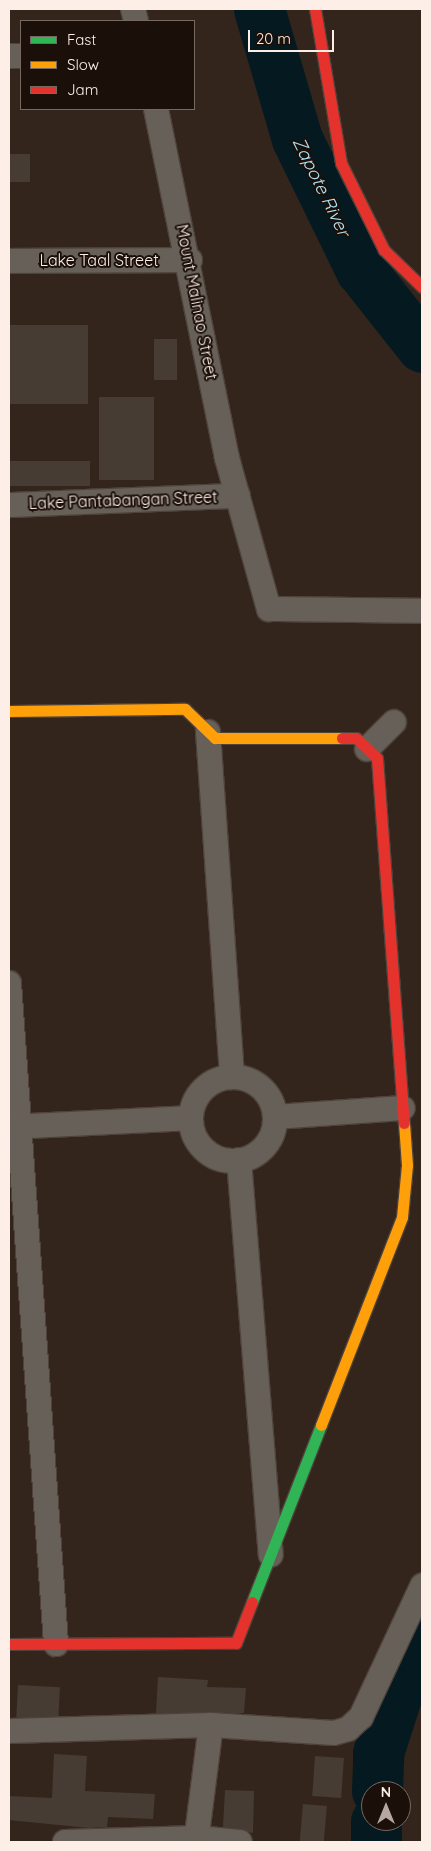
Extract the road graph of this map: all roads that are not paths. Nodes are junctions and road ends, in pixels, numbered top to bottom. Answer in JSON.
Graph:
{"nodes":[{"id":1,"x":315,"y":9,"type":"edge"},
{"id":2,"x":156,"y":110,"type":"edge"},
{"id":3,"x":190,"y":260,"type":"junction"},
{"id":4,"x":9,"y":261,"type":"edge"},
{"id":5,"x":422,"y":287,"type":"edge"},
{"id":6,"x":238,"y":496,"type":"junction"},
{"id":7,"x":9,"y":505,"type":"edge"},
{"id":8,"x":422,"y":611,"type":"edge"},
{"id":9,"x":9,"y":711,"type":"edge"},
{"id":10,"x":394,"y":722,"type":"dead end"},
{"id":11,"x":208,"y":732,"type":"junction"},
{"id":12,"x":367,"y":749,"type":"junction"},
{"id":13,"x":9,"y":983,"type":"edge"},
{"id":14,"x":232,"y":1077,"type":"junction"},
{"id":15,"x":403,"y":1108,"type":"junction"},
{"id":16,"x":275,"y":1117,"type":"junction"},
{"id":17,"x":190,"y":1118,"type":"junction"},
{"id":18,"x":14,"y":1127,"type":"edge"},
{"id":19,"x":240,"y":1160,"type":"junction"},
{"id":20,"x":266,"y":1488,"type":"junction"},
{"id":21,"x":296,"y":1490,"type":"junction"},
{"id":22,"x":271,"y":1554,"type":"junction"},
{"id":23,"x":422,"y":1586,"type":"edge"},
{"id":24,"x":9,"y":1644,"type":"edge"},
{"id":25,"x":56,"y":1644,"type":"junction"},
{"id":26,"x":211,"y":1725,"type":"junction"},
{"id":27,"x":9,"y":1731,"type":"edge"},
{"id":28,"x":197,"y":1840,"type":"edge"},
{"id":29,"x":65,"y":1842,"type":"edge"},
{"id":30,"x":240,"y":1842,"type":"edge"}],
"edges":[{"from":1,"to":5,"type":"street"},
{"from":2,"to":3,"type":"street","name":"Mount Malinao Street"},
{"from":3,"to":4,"type":"street","name":"Lake Taal Street"},
{"from":3,"to":6,"type":"street","name":"Mount Malinao Street"},
{"from":6,"to":7,"type":"street","name":"Lake Pantabangan Street"},
{"from":6,"to":8,"type":"street","name":"Mount Malinao Street"},
{"from":9,"to":11,"type":"street"},
{"from":10,"to":12,"type":"street"},
{"from":11,"to":12,"type":"street"},
{"from":11,"to":14,"type":"street"},
{"from":12,"to":15,"type":"street"},
{"from":13,"to":18,"type":"street"},
{"from":14,"to":16,"type":"street"},
{"from":14,"to":17,"type":"street"},
{"from":15,"to":16,"type":"street"},
{"from":15,"to":21,"type":"street"},
{"from":16,"to":19,"type":"street"},
{"from":17,"to":18,"type":"street"},
{"from":17,"to":19,"type":"street"},
{"from":18,"to":25,"type":"street"},
{"from":19,"to":20,"type":"street"},
{"from":20,"to":21,"type":"street"},
{"from":20,"to":22,"type":"street"},
{"from":21,"to":22,"type":"street"},
{"from":22,"to":25,"type":"street"},
{"from":23,"to":26,"type":"street"},
{"from":24,"to":25,"type":"street"},
{"from":26,"to":27,"type":"street"},
{"from":26,"to":28,"type":"street"},
{"from":28,"to":29,"type":"street"},
{"from":28,"to":30,"type":"street"}]}
